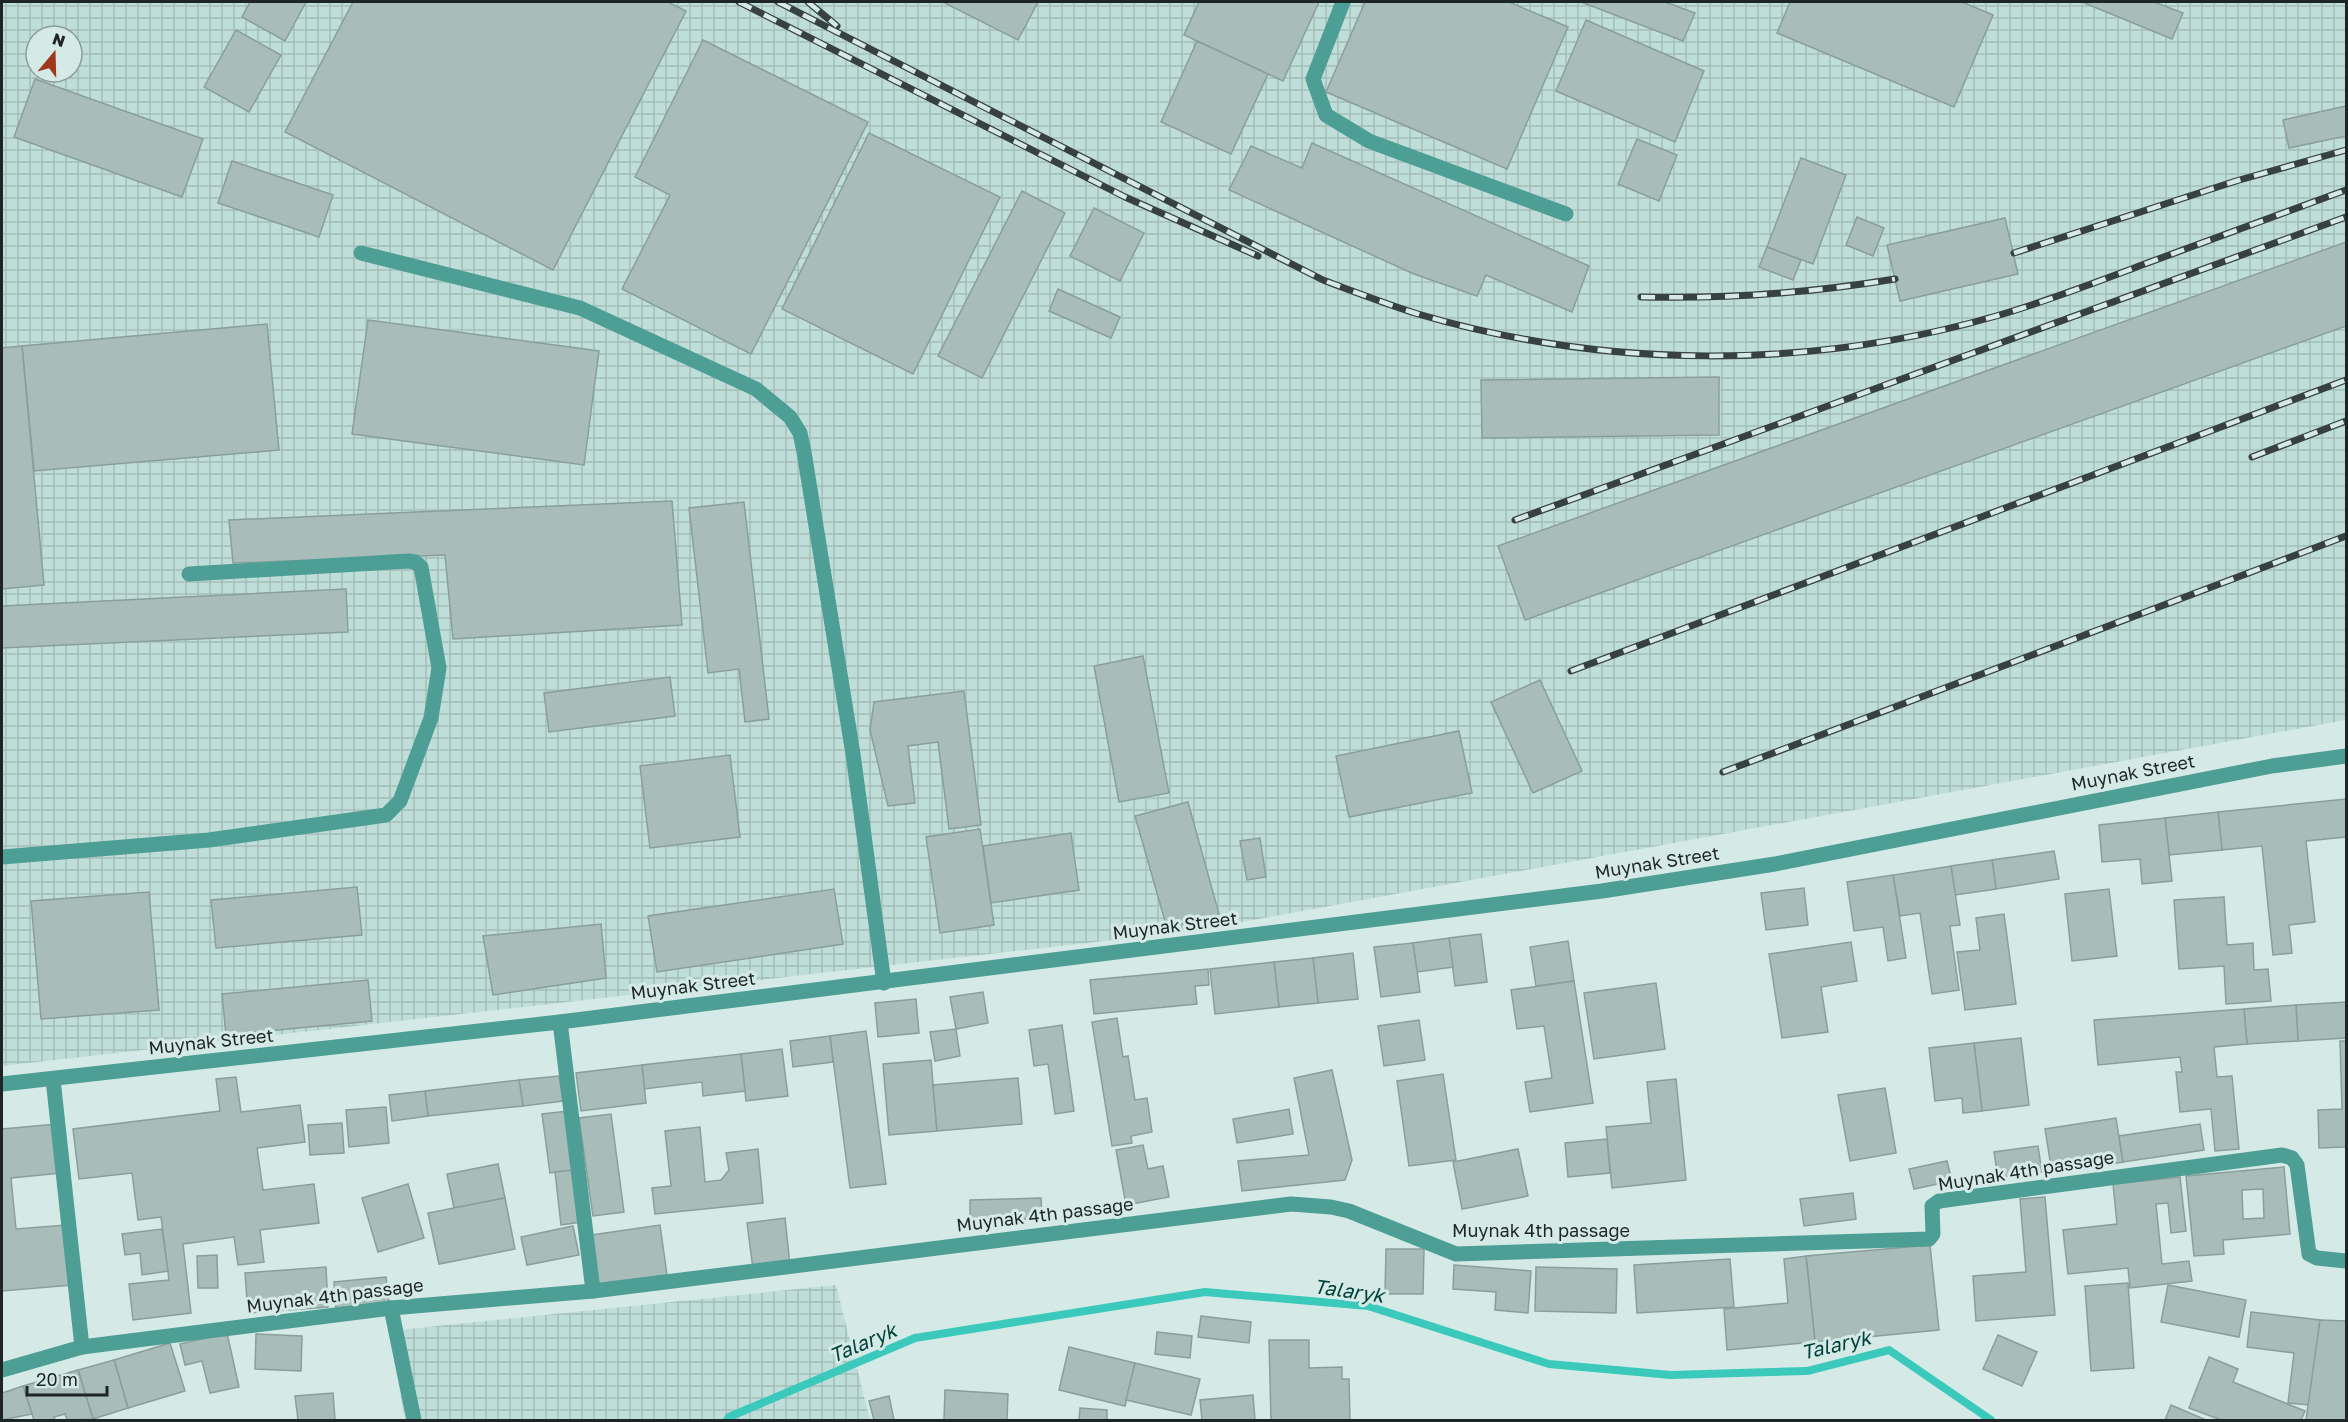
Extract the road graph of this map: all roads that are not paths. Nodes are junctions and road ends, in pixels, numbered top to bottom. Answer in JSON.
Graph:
{"nodes":[{"id":1,"x":1343,"y":2,"type":"edge"},
{"id":2,"x":1566,"y":214,"type":"dead end"},
{"id":3,"x":361,"y":253,"type":"dead end"},
{"id":4,"x":189,"y":574,"type":"dead end"},
{"id":5,"x":2346,"y":756,"type":"edge"},
{"id":6,"x":2,"y":857,"type":"edge"},
{"id":7,"x":884,"y":983,"type":"junction"},
{"id":8,"x":560,"y":1022,"type":"junction"},
{"id":9,"x":53,"y":1079,"type":"junction"},
{"id":10,"x":2,"y":1084,"type":"edge"},
{"id":11,"x":2346,"y":1261,"type":"edge"},
{"id":12,"x":593,"y":1291,"type":"junction"},
{"id":13,"x":391,"y":1308,"type":"junction"},
{"id":14,"x":82,"y":1347,"type":"junction"},
{"id":15,"x":2,"y":1370,"type":"edge"},
{"id":16,"x":414,"y":1420,"type":"edge"}],
"edges":[{"from":1,"to":2,"type":"street"},
{"from":3,"to":7,"type":"street"},
{"from":4,"to":6,"type":"street"},
{"from":5,"to":7,"type":"street","name":"Muynak Street"},
{"from":7,"to":8,"type":"street","name":"Muynak Street"},
{"from":8,"to":9,"type":"street","name":"Muynak Street"},
{"from":8,"to":12,"type":"street"},
{"from":9,"to":10,"type":"street","name":"Muynak Street"},
{"from":9,"to":14,"type":"street"},
{"from":11,"to":12,"type":"street","name":"Muynak 4th passage"},
{"from":12,"to":13,"type":"street","name":"Muynak 4th passage"},
{"from":13,"to":14,"type":"street","name":"Muynak 4th passage"},
{"from":13,"to":16,"type":"street"},
{"from":14,"to":15,"type":"street","name":"Muynak 4th passage"}]}
